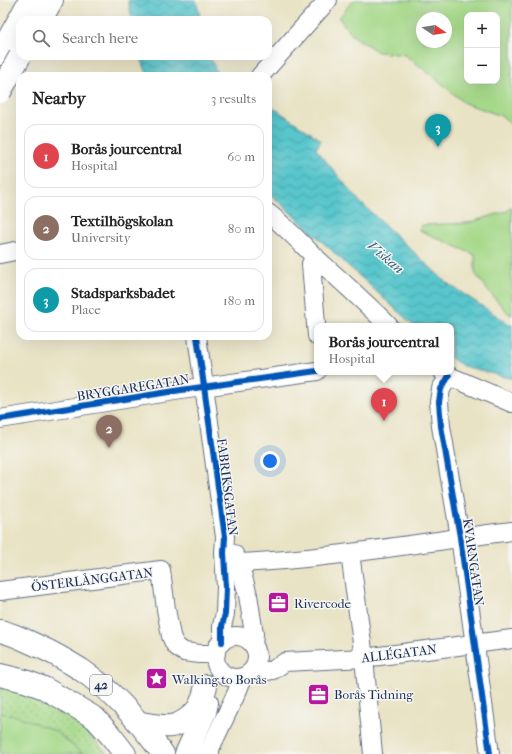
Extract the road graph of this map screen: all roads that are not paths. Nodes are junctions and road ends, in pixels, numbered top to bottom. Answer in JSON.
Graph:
{"nodes":[{"id":1,"x":30,"y":0,"type":"edge"},
{"id":2,"x":52,"y":0,"type":"edge"},
{"id":3,"x":328,"y":0,"type":"edge"},
{"id":4,"x":21,"y":16,"type":"edge"},
{"id":5,"x":43,"y":16,"type":"edge"},
{"id":6,"x":16,"y":25,"type":"edge"},
{"id":7,"x":0,"y":54,"type":"edge"},
{"id":8,"x":18,"y":60,"type":"edge"},
{"id":9,"x":0,"y":64,"type":"edge"},
{"id":10,"x":263,"y":72,"type":"edge"},
{"id":11,"x":16,"y":75,"type":"edge"},
{"id":12,"x":0,"y":92,"type":"edge"},
{"id":13,"x":272,"y":216,"type":"edge"},
{"id":14,"x":16,"y":251,"type":"edge"},
{"id":15,"x":0,"y":254,"type":"edge"},
{"id":16,"x":315,"y":256,"type":"junction"},
{"id":17,"x":316,"y":323,"type":"edge"},
{"id":18,"x":386,"y":323,"type":"edge"},
{"id":19,"x":198,"y":340,"type":"edge"},
{"id":20,"x":314,"y":371,"type":"edge"},
{"id":21,"x":446,"y":375,"type":"edge"},
{"id":22,"x":448,"y":375,"type":"edge"},
{"id":23,"x":204,"y":387,"type":"junction"},
{"id":24,"x":512,"y":403,"type":"edge"},
{"id":25,"x":0,"y":419,"type":"edge"},
{"id":26,"x":512,"y":531,"type":"edge"},
{"id":27,"x":225,"y":537,"type":"junction"},
{"id":28,"x":460,"y":537,"type":"junction"},
{"id":29,"x":350,"y":553,"type":"junction"},
{"id":30,"x":239,"y":563,"type":"junction"},
{"id":31,"x":0,"y":591,"type":"edge"},
{"id":32,"x":0,"y":631,"type":"edge"},
{"id":33,"x":512,"y":639,"type":"edge"},
{"id":34,"x":475,"y":644,"type":"junction"},
{"id":35,"x":254,"y":648,"type":"junction"},
{"id":36,"x":218,"y":652,"type":"junction"},
{"id":37,"x":364,"y":658,"type":"junction"},
{"id":38,"x":285,"y":662,"type":"junction"},
{"id":39,"x":0,"y":675,"type":"edge"},
{"id":40,"x":247,"y":675,"type":"junction"},
{"id":41,"x":206,"y":686,"type":"junction"},
{"id":42,"x":95,"y":718,"type":"junction"},
{"id":43,"x":139,"y":723,"type":"junction"},
{"id":44,"x":125,"y":754,"type":"edge"},
{"id":45,"x":138,"y":754,"type":"edge"},
{"id":46,"x":163,"y":754,"type":"edge"},
{"id":47,"x":186,"y":754,"type":"edge"},
{"id":48,"x":208,"y":754,"type":"edge"},
{"id":49,"x":373,"y":754,"type":"edge"},
{"id":50,"x":490,"y":754,"type":"edge"}],
"edges":[{"from":1,"to":4,"type":"main road"},
{"from":2,"to":5,"type":"main road"},
{"from":3,"to":10,"type":"street"},
{"from":6,"to":7,"type":"main road"},
{"from":8,"to":12,"type":"main road","bridge":true},
{"from":9,"to":11,"type":"street"},
{"from":13,"to":16,"type":"street"},
{"from":14,"to":15,"type":"street"},
{"from":16,"to":17,"type":"street"},
{"from":16,"to":18,"type":"street"},
{"from":19,"to":23,"type":"street","name":"FABRIKSGATAN"},
{"from":20,"to":23,"type":"street","name":"BRYGGAREGATAN"},
{"from":21,"to":28,"type":"street","name":"KVARNGATAN"},
{"from":22,"to":24,"type":"street"},
{"from":23,"to":25,"type":"street","name":"BRYGGAREGATAN"},
{"from":23,"to":27,"type":"street","name":"FABRIKSGATAN"},
{"from":26,"to":28,"type":"street"},
{"from":27,"to":30,"type":"street","name":"FABRIKSGATAN"},
{"from":27,"to":36,"type":"street","name":"FABRIKSGATAN"},
{"from":28,"to":29,"type":"street"},
{"from":28,"to":34,"type":"street","name":"KVARNGATAN"},
{"from":29,"to":30,"type":"street"},
{"from":29,"to":37,"type":"street"},
{"from":30,"to":35,"type":"street","name":"FABRIKSGATAN"},
{"from":31,"to":36,"type":"street","name":"ÖSTERLÅNGGATAN"},
{"from":32,"to":43,"type":"main road","number":"42"},
{"from":33,"to":34,"type":"street","name":"ALLÉGATAN"},
{"from":34,"to":37,"type":"street","name":"ALLÉGATAN"},
{"from":34,"to":50,"type":"street","name":"KVARNGATAN"},
{"from":35,"to":36,"type":"street"},
{"from":35,"to":38,"type":"street","name":"ALLÉGATAN"},
{"from":35,"to":40,"type":"street"},
{"from":36,"to":40,"type":"street"},
{"from":36,"to":41,"type":"street","name":"FABRIKSGATAN"},
{"from":37,"to":38,"type":"street","name":"ALLÉGATAN"},
{"from":37,"to":49,"type":"street"},
{"from":38,"to":40,"type":"street","name":"ALLÉGATAN"},
{"from":39,"to":42,"type":"main road","number":"42"},
{"from":40,"to":48,"type":"street"},
{"from":41,"to":43,"type":"main road"},
{"from":41,"to":47,"type":"main road"},
{"from":42,"to":44,"type":"main road","number":"42"},
{"from":42,"to":45,"type":"main road"},
{"from":43,"to":46,"type":"main road","number":"42"}]}
